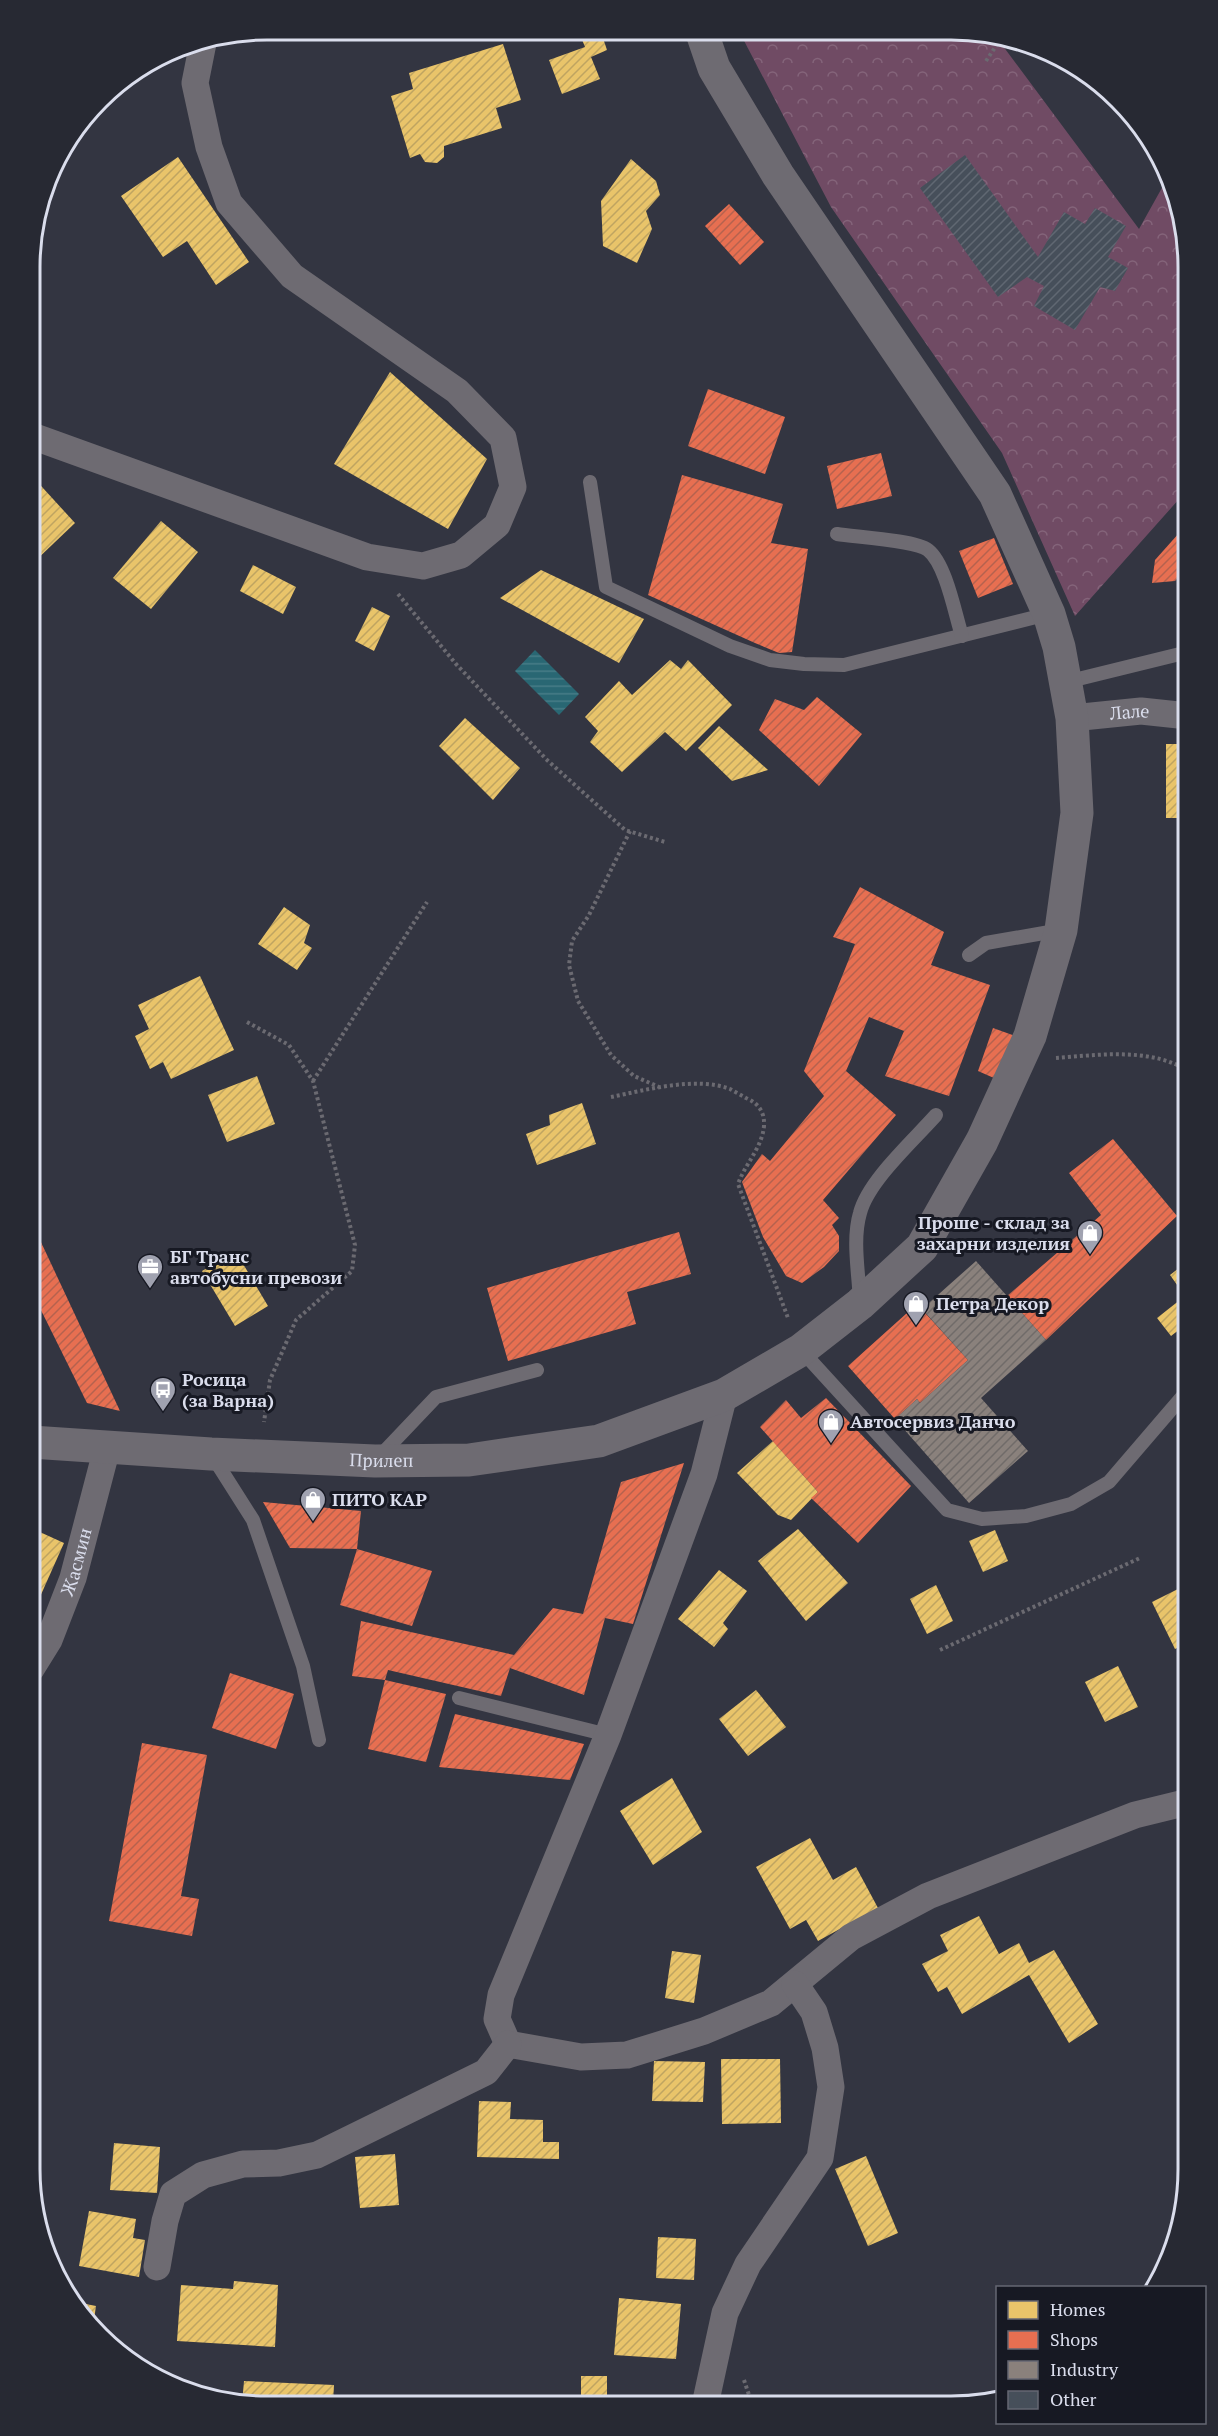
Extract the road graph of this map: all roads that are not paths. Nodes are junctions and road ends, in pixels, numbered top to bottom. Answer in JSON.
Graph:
{"nodes":[{"id":1,"x":704,"y":40,"type":"edge"},
{"id":2,"x":201,"y":51,"type":"edge"},
{"id":3,"x":40,"y":439,"type":"edge"},
{"id":4,"x":590,"y":482,"type":"dead end"},
{"id":5,"x":837,"y":534,"type":"dead end"},
{"id":6,"x":1049,"y":614,"type":"junction"},
{"id":7,"x":962,"y":636,"type":"junction"},
{"id":8,"x":1178,"y":654,"type":"edge"},
{"id":9,"x":1066,"y":682,"type":"junction"},
{"id":10,"x":1178,"y":715,"type":"edge"},
{"id":11,"x":1072,"y":718,"type":"junction"},
{"id":12,"x":1061,"y":930,"type":"junction"},
{"id":13,"x":969,"y":955,"type":"dead end"},
{"id":14,"x":936,"y":1115,"type":"dead end"},
{"id":15,"x":860,"y":1304,"type":"junction"},
{"id":16,"x":801,"y":1350,"type":"junction"},
{"id":17,"x":537,"y":1370,"type":"dead end"},
{"id":18,"x":724,"y":1395,"type":"junction"},
{"id":19,"x":1178,"y":1402,"type":"edge"},
{"id":20,"x":40,"y":1443,"type":"edge"},
{"id":21,"x":107,"y":1448,"type":"junction"},
{"id":22,"x":211,"y":1454,"type":"junction"},
{"id":23,"x":375,"y":1461,"type":"junction"},
{"id":24,"x":40,"y":1654,"type":"edge"},
{"id":25,"x":459,"y":1698,"type":"dead end"},
{"id":26,"x":608,"y":1735,"type":"junction"},
{"id":27,"x":319,"y":1740,"type":"dead end"},
{"id":28,"x":1178,"y":1804,"type":"edge"},
{"id":29,"x":795,"y":1984,"type":"junction"},
{"id":30,"x":508,"y":2044,"type":"junction"},
{"id":31,"x":157,"y":2267,"type":"dead end"},
{"id":32,"x":707,"y":2396,"type":"edge"}],
"edges":[{"from":1,"to":6,"type":"street","name":"Прилеп"},
{"from":2,"to":3,"type":"street"},
{"from":4,"to":7,"type":"lane"},
{"from":5,"to":7,"type":"lane"},
{"from":6,"to":7,"type":"lane"},
{"from":6,"to":9,"type":"street","name":"Прилеп"},
{"from":8,"to":9,"type":"lane"},
{"from":9,"to":11,"type":"street","name":"Прилеп"},
{"from":10,"to":11,"type":"street","name":"Лале"},
{"from":11,"to":12,"type":"street","name":"Прилеп"},
{"from":12,"to":13,"type":"lane"},
{"from":12,"to":15,"type":"street","name":"Прилеп"},
{"from":14,"to":15,"type":"lane"},
{"from":15,"to":16,"type":"street","name":"Прилеп"},
{"from":16,"to":18,"type":"street","name":"Прилеп"},
{"from":16,"to":19,"type":"lane"},
{"from":17,"to":23,"type":"lane"},
{"from":18,"to":23,"type":"street","name":"Прилеп"},
{"from":18,"to":26,"type":"street"},
{"from":20,"to":21,"type":"street","name":"Прилеп"},
{"from":21,"to":22,"type":"street","name":"Прилеп"},
{"from":21,"to":24,"type":"street","name":"Жасмин"},
{"from":22,"to":23,"type":"street","name":"Прилеп"},
{"from":22,"to":27,"type":"lane"},
{"from":25,"to":26,"type":"lane"},
{"from":26,"to":30,"type":"street"},
{"from":28,"to":29,"type":"street"},
{"from":29,"to":30,"type":"street"},
{"from":29,"to":32,"type":"street"},
{"from":30,"to":31,"type":"street"}]}
